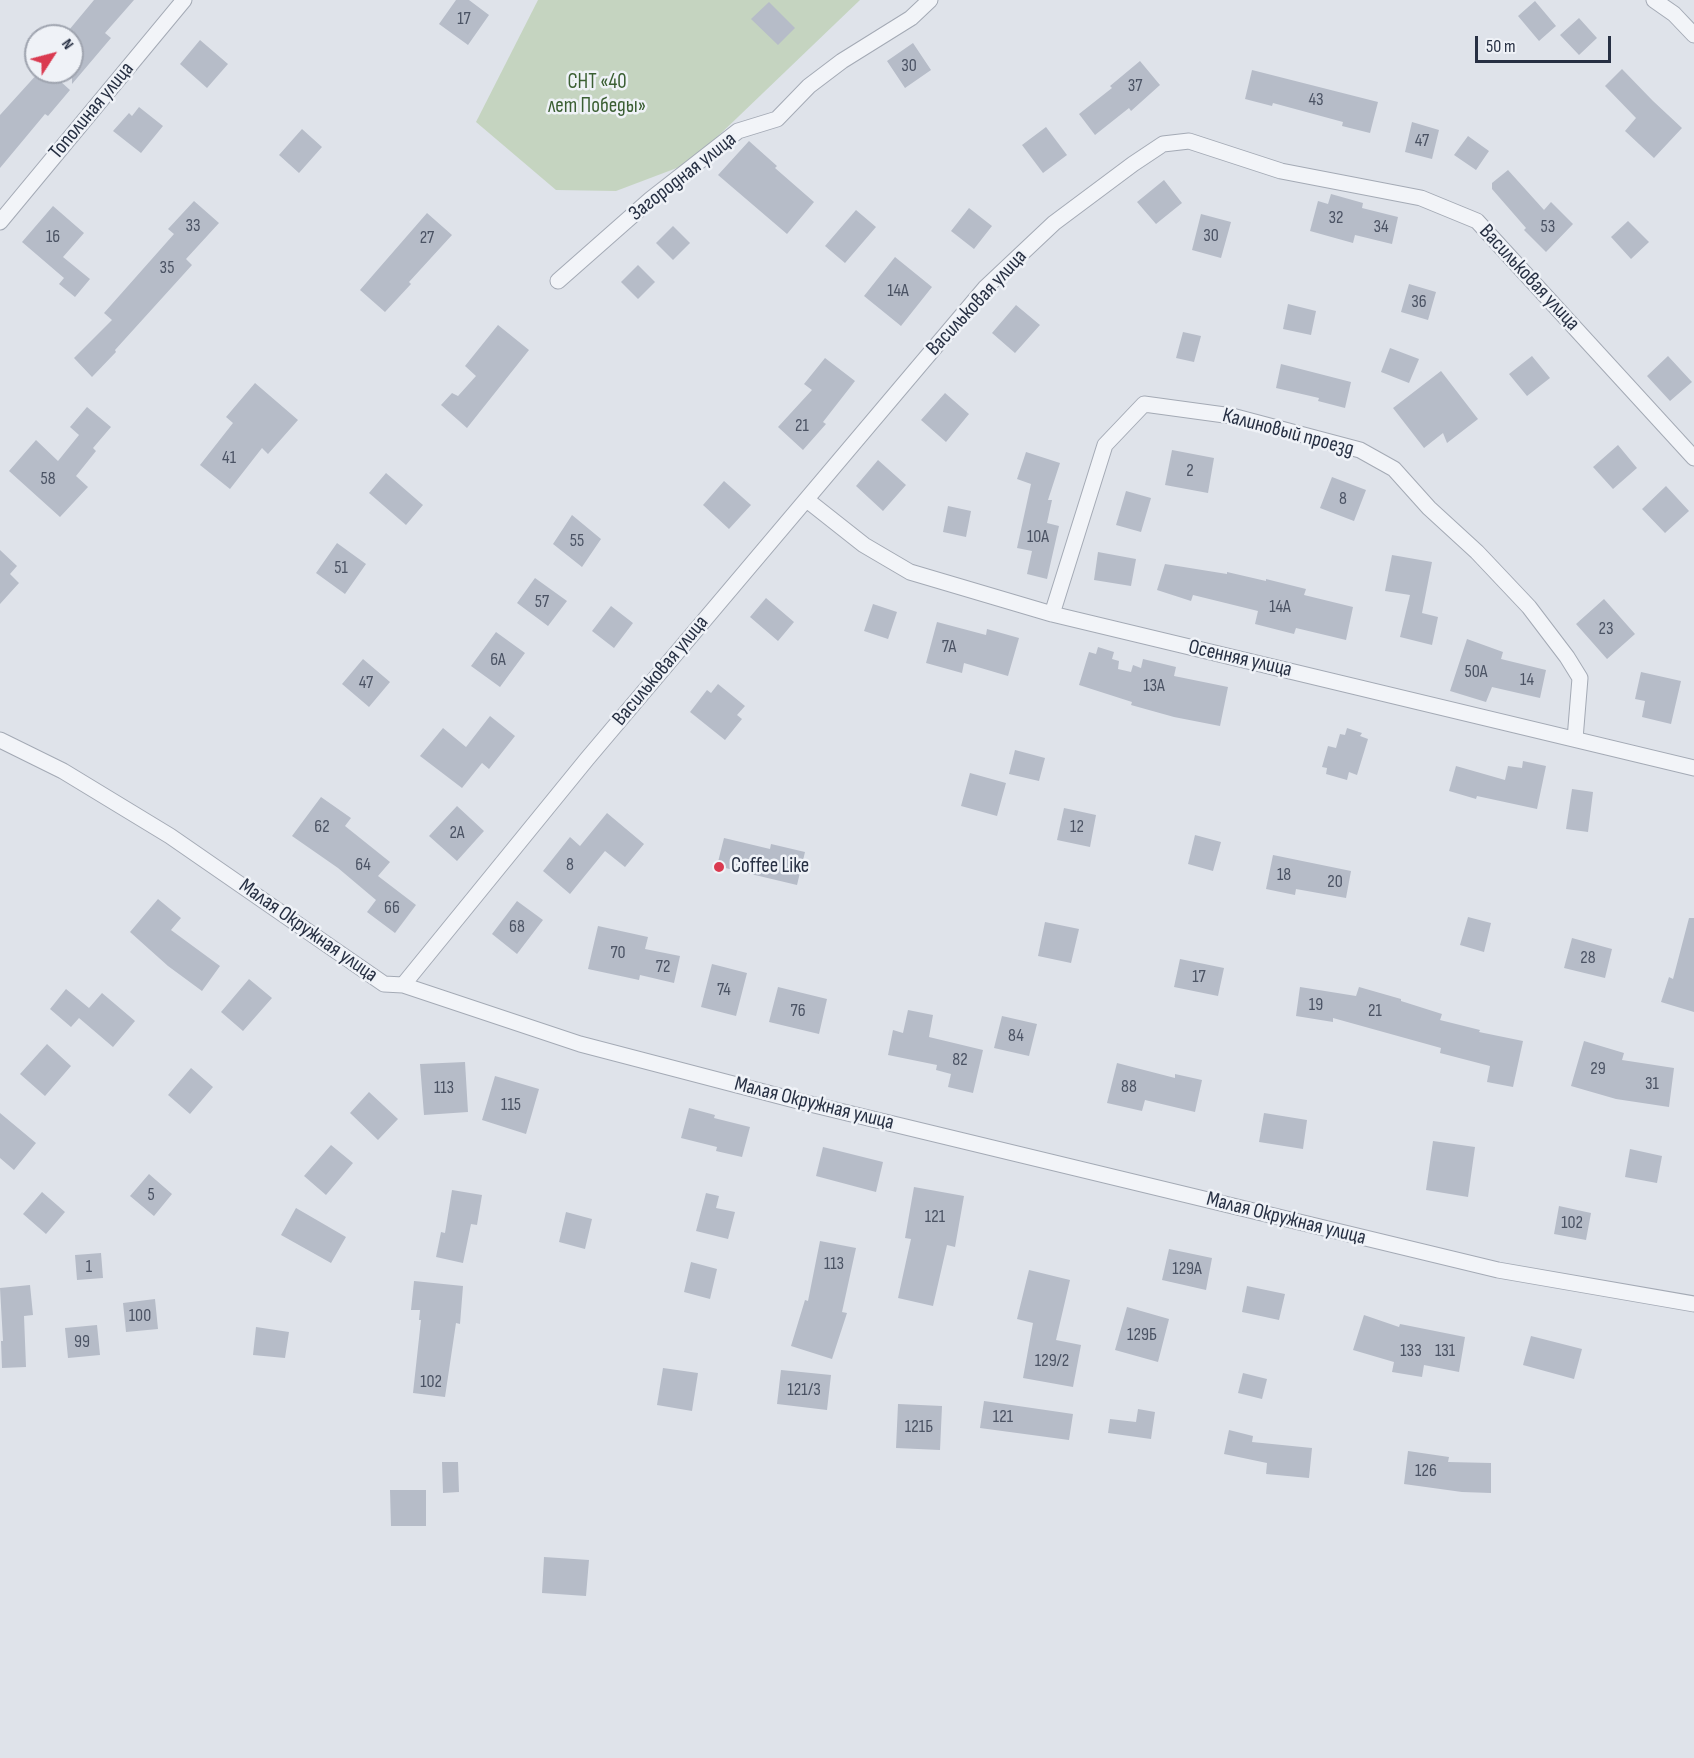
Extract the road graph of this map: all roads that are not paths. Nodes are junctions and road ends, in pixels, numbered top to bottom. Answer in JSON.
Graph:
{"nodes":[{"id":1,"x":184,"y":0,"type":"edge"},
{"id":2,"x":930,"y":0,"type":"edge"},
{"id":3,"x":1654,"y":0,"type":"edge"},
{"id":4,"x":1694,"y":35,"type":"edge"},
{"id":5,"x":0,"y":222,"type":"edge"},
{"id":6,"x":558,"y":281,"type":"dead end"},
{"id":7,"x":1694,"y":458,"type":"edge"},
{"id":8,"x":807,"y":500,"type":"junction"},
{"id":9,"x":1052,"y":614,"type":"junction"},
{"id":10,"x":1575,"y":739,"type":"junction"},
{"id":11,"x":0,"y":740,"type":"edge"},
{"id":12,"x":1694,"y":768,"type":"edge"},
{"id":13,"x":403,"y":985,"type":"junction"},
{"id":14,"x":1694,"y":1304,"type":"edge"}],
"edges":[{"from":1,"to":5,"type":"street","name":"Тополиная улица"},
{"from":2,"to":6,"type":"street","name":"Загородная улица"},
{"from":3,"to":4,"type":"street"},
{"from":7,"to":8,"type":"street","name":"Васильковая улица"},
{"from":8,"to":9,"type":"street","name":"Осенняя улица"},
{"from":8,"to":13,"type":"street","name":"Васильковая улица"},
{"from":9,"to":10,"type":"street","name":"Осенняя улица"},
{"from":9,"to":10,"type":"street","name":"Калиновый проезд"},
{"from":10,"to":12,"type":"street","name":"Осенняя улица"},
{"from":11,"to":13,"type":"street","name":"Малая Окружная улица"},
{"from":13,"to":14,"type":"street","name":"Малая Окружная улица"}]}
